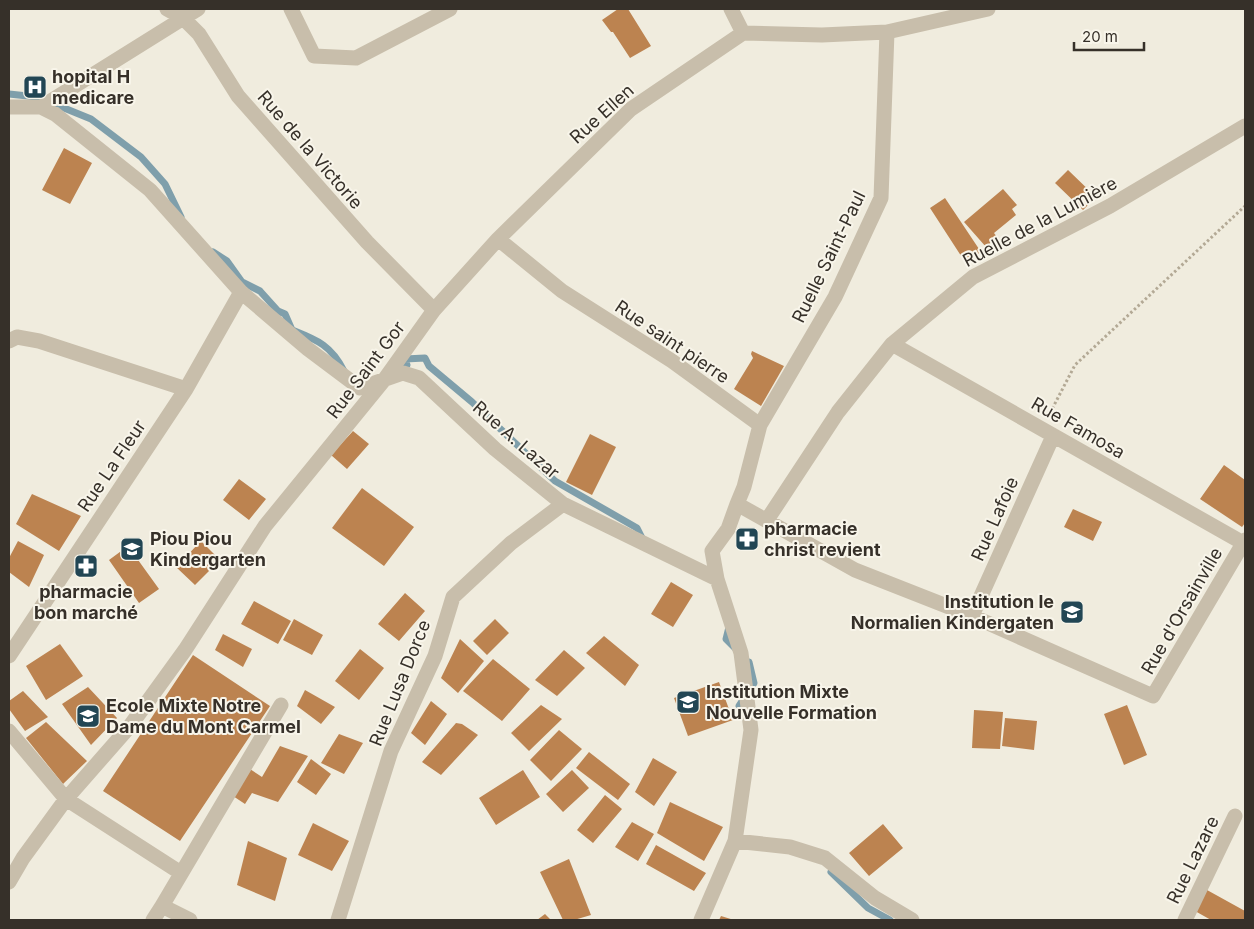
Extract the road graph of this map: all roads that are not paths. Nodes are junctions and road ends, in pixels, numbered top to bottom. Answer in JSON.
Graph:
{"nodes":[{"id":1,"x":167,"y":9,"type":"edge"},
{"id":2,"x":198,"y":9,"type":"edge"},
{"id":3,"x":291,"y":9,"type":"edge"},
{"id":4,"x":450,"y":9,"type":"edge"},
{"id":5,"x":731,"y":9,"type":"edge"},
{"id":6,"x":988,"y":9,"type":"edge"},
{"id":7,"x":184,"y":18,"type":"junction"},
{"id":8,"x":887,"y":32,"type":"junction"},
{"id":9,"x":743,"y":33,"type":"junction"},
{"id":10,"x":9,"y":107,"type":"edge"},
{"id":11,"x":41,"y":107,"type":"junction"},
{"id":12,"x":1245,"y":126,"type":"edge"},
{"id":13,"x":498,"y":239,"type":"junction"},
{"id":14,"x":241,"y":292,"type":"junction"},
{"id":15,"x":434,"y":310,"type":"junction"},
{"id":16,"x":9,"y":340,"type":"edge"},
{"id":17,"x":892,"y":344,"type":"junction"},
{"id":18,"x":384,"y":380,"type":"junction"},
{"id":19,"x":186,"y":389,"type":"junction"},
{"id":20,"x":760,"y":425,"type":"junction"},
{"id":21,"x":1047,"y":432,"type":"junction"},
{"id":22,"x":563,"y":504,"type":"junction"},
{"id":23,"x":737,"y":504,"type":"junction"},
{"id":24,"x":767,"y":520,"type":"junction"},
{"id":25,"x":1245,"y":542,"type":"edge"},
{"id":26,"x":717,"y":579,"type":"junction"},
{"id":27,"x":972,"y":616,"type":"junction"},
{"id":28,"x":9,"y":656,"type":"edge"},
{"id":29,"x":282,"y":705,"type":"dead end"},
{"id":30,"x":9,"y":732,"type":"edge"},
{"id":31,"x":66,"y":799,"type":"junction"},
{"id":32,"x":1235,"y":816,"type":"dead end"},
{"id":33,"x":735,"y":841,"type":"junction"},
{"id":34,"x":180,"y":874,"type":"junction"},
{"id":35,"x":9,"y":882,"type":"edge"},
{"id":36,"x":162,"y":906,"type":"junction"},
{"id":37,"x":153,"y":920,"type":"edge"},
{"id":38,"x":190,"y":920,"type":"edge"},
{"id":39,"x":338,"y":920,"type":"edge"},
{"id":40,"x":701,"y":920,"type":"edge"},
{"id":41,"x":912,"y":920,"type":"edge"},
{"id":42,"x":1185,"y":920,"type":"edge"}],
"edges":[{"from":1,"to":7,"type":"street","name":"Rue de la Victorie"},
{"from":2,"to":7,"type":"street"},
{"from":3,"to":4,"type":"street"},
{"from":5,"to":9,"type":"street"},
{"from":6,"to":8,"type":"street"},
{"from":7,"to":11,"type":"street"},
{"from":7,"to":15,"type":"street","name":"Rue de la Victorie"},
{"from":8,"to":9,"type":"street"},
{"from":8,"to":20,"type":"street","name":"Ruelle Saint-Paul"},
{"from":9,"to":13,"type":"street","name":"Rue Ellen"},
{"from":10,"to":11,"type":"street"},
{"from":11,"to":14,"type":"street","name":"Rue A. Lazar"},
{"from":12,"to":17,"type":"street","name":"Ruelle de la Lumière"},
{"from":13,"to":15,"type":"street","name":"Rue Saint Gor"},
{"from":13,"to":20,"type":"street","name":"Rue saint pierre"},
{"from":14,"to":18,"type":"street","name":"Rue A. Lazar"},
{"from":14,"to":19,"type":"street","name":"Rue La Fleur"},
{"from":15,"to":18,"type":"street","name":"Rue Saint Gor"},
{"from":16,"to":19,"type":"street"},
{"from":17,"to":21,"type":"street","name":"Rue Famosa"},
{"from":17,"to":24,"type":"street","name":"Ruelle de la Lumière"},
{"from":18,"to":22,"type":"street","name":"Rue A. Lazar"},
{"from":18,"to":31,"type":"street","name":"Rue Saint Gor"},
{"from":19,"to":28,"type":"street","name":"Rue La Fleur"},
{"from":20,"to":23,"type":"street"},
{"from":21,"to":25,"type":"street","name":"Rue Famosa"},
{"from":21,"to":27,"type":"street","name":"Rue Lafoie"},
{"from":22,"to":26,"type":"street","name":"Rue A. Lazar"},
{"from":22,"to":39,"type":"street","name":"Rue Lusa Dorce"},
{"from":23,"to":24,"type":"street","name":"Rue d'Orsainville"},
{"from":23,"to":26,"type":"street"},
{"from":24,"to":27,"type":"street","name":"Rue d'Orsainville"},
{"from":25,"to":27,"type":"street","name":"Rue d'Orsainville"},
{"from":26,"to":33,"type":"street"},
{"from":29,"to":34,"type":"street"},
{"from":30,"to":31,"type":"street"},
{"from":31,"to":34,"type":"street"},
{"from":31,"to":35,"type":"street","name":"Rue Saint Gor"},
{"from":32,"to":42,"type":"street","name":"Rue Lazare"},
{"from":33,"to":40,"type":"street"},
{"from":33,"to":41,"type":"street"},
{"from":34,"to":36,"type":"street"},
{"from":36,"to":37,"type":"street"},
{"from":36,"to":38,"type":"street"}]}
